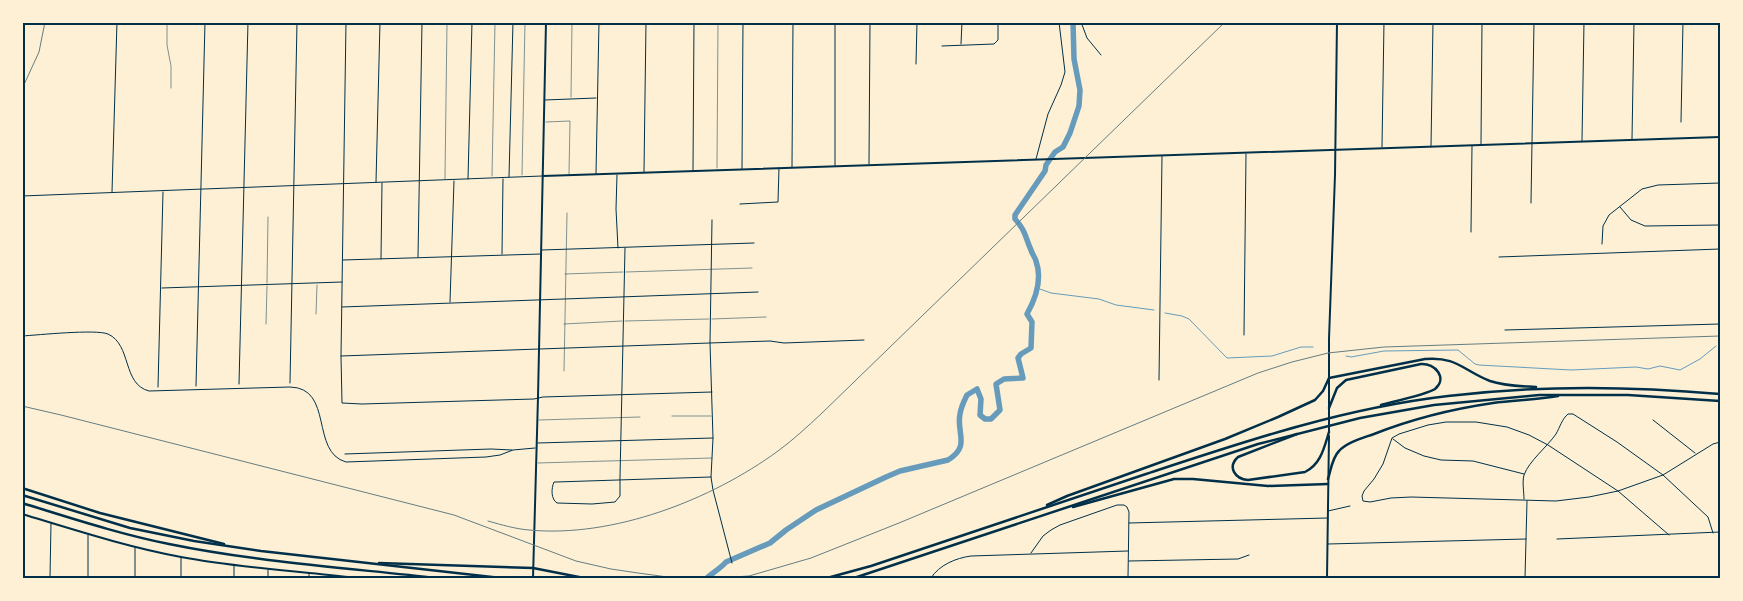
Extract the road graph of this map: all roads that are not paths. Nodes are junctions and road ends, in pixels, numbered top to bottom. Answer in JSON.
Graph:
{"nodes":[{"id":1,"x":117,"y":22,"type":"edge"},
{"id":2,"x":167,"y":22,"type":"edge"},
{"id":3,"x":205,"y":22,"type":"edge"},
{"id":4,"x":248,"y":22,"type":"edge"},
{"id":5,"x":297,"y":22,"type":"edge"},
{"id":6,"x":346,"y":22,"type":"edge"},
{"id":7,"x":380,"y":22,"type":"edge"},
{"id":8,"x":422,"y":22,"type":"edge"},
{"id":9,"x":447,"y":22,"type":"edge"},
{"id":10,"x":472,"y":22,"type":"edge"},
{"id":11,"x":495,"y":22,"type":"edge"},
{"id":12,"x":513,"y":22,"type":"edge"},
{"id":13,"x":525,"y":22,"type":"edge"},
{"id":14,"x":546,"y":22,"type":"edge"},
{"id":15,"x":572,"y":22,"type":"edge"},
{"id":16,"x":599,"y":22,"type":"edge"},
{"id":17,"x":646,"y":22,"type":"edge"},
{"id":18,"x":694,"y":22,"type":"edge"},
{"id":19,"x":718,"y":22,"type":"edge"},
{"id":20,"x":743,"y":22,"type":"edge"},
{"id":21,"x":793,"y":22,"type":"edge"},
{"id":22,"x":836,"y":22,"type":"edge"},
{"id":23,"x":870,"y":22,"type":"edge"},
{"id":24,"x":916,"y":22,"type":"edge"},
{"id":25,"x":962,"y":22,"type":"edge"},
{"id":26,"x":1059,"y":22,"type":"edge"},
{"id":27,"x":1081,"y":22,"type":"edge"},
{"id":28,"x":1337,"y":22,"type":"edge"},
{"id":29,"x":1384,"y":22,"type":"edge"},
{"id":30,"x":1433,"y":22,"type":"edge"},
{"id":31,"x":1482,"y":22,"type":"edge"},
{"id":32,"x":1534,"y":22,"type":"edge"},
{"id":33,"x":1584,"y":22,"type":"edge"},
{"id":34,"x":1634,"y":22,"type":"edge"},
{"id":35,"x":1683,"y":22,"type":"edge"},
{"id":36,"x":998,"y":23,"type":"edge"},
{"id":37,"x":1018,"y":23,"type":"edge"},
{"id":38,"x":942,"y":46,"type":"dead end"},
{"id":39,"x":961,"y":46,"type":"junction"},
{"id":40,"x":1101,"y":55,"type":"dead end"},
{"id":41,"x":916,"y":64,"type":"dead end"},
{"id":42,"x":171,"y":88,"type":"dead end"},
{"id":43,"x":597,"y":98,"type":"junction"},
{"id":44,"x":571,"y":99,"type":"junction"},
{"id":45,"x":544,"y":100,"type":"junction"},
{"id":46,"x":544,"y":122,"type":"junction"},
{"id":47,"x":1681,"y":122,"type":"dead end"},
{"id":48,"x":1720,"y":137,"type":"edge"},
{"id":49,"x":1632,"y":140,"type":"junction"},
{"id":50,"x":1582,"y":141,"type":"junction"},
{"id":51,"x":1532,"y":142,"type":"junction"},
{"id":52,"x":1472,"y":145,"type":"junction"},
{"id":53,"x":1480,"y":145,"type":"junction"},
{"id":54,"x":1432,"y":147,"type":"junction"},
{"id":55,"x":1382,"y":148,"type":"junction"},
{"id":56,"x":1334,"y":150,"type":"junction"},
{"id":57,"x":1246,"y":152,"type":"junction"},
{"id":58,"x":1162,"y":155,"type":"junction"},
{"id":59,"x":1036,"y":160,"type":"junction"},
{"id":60,"x":869,"y":165,"type":"junction"},
{"id":61,"x":834,"y":166,"type":"junction"},
{"id":62,"x":779,"y":168,"type":"junction"},
{"id":63,"x":792,"y":168,"type":"junction"},
{"id":64,"x":742,"y":169,"type":"junction"},
{"id":65,"x":717,"y":170,"type":"junction"},
{"id":66,"x":693,"y":171,"type":"junction"},
{"id":67,"x":644,"y":173,"type":"junction"},
{"id":68,"x":617,"y":174,"type":"junction"},
{"id":69,"x":569,"y":175,"type":"junction"},
{"id":70,"x":596,"y":175,"type":"junction"},
{"id":71,"x":543,"y":176,"type":"junction"},
{"id":72,"x":522,"y":177,"type":"junction"},
{"id":73,"x":492,"y":178,"type":"junction"},
{"id":74,"x":504,"y":178,"type":"junction"},
{"id":75,"x":509,"y":178,"type":"junction"},
{"id":76,"x":468,"y":179,"type":"junction"},
{"id":77,"x":445,"y":180,"type":"junction"},
{"id":78,"x":454,"y":180,"type":"junction"},
{"id":79,"x":419,"y":181,"type":"junction"},
{"id":80,"x":376,"y":182,"type":"junction"},
{"id":81,"x":382,"y":182,"type":"junction"},
{"id":82,"x":344,"y":183,"type":"junction"},
{"id":83,"x":1720,"y":183,"type":"edge"},
{"id":84,"x":294,"y":185,"type":"junction"},
{"id":85,"x":245,"y":188,"type":"junction"},
{"id":86,"x":201,"y":190,"type":"junction"},
{"id":87,"x":163,"y":191,"type":"junction"},
{"id":88,"x":112,"y":192,"type":"junction"},
{"id":89,"x":22,"y":196,"type":"edge"},
{"id":90,"x":740,"y":204,"type":"dead end"},
{"id":91,"x":1531,"y":204,"type":"dead end"},
{"id":92,"x":1619,"y":206,"type":"junction"},
{"id":93,"x":567,"y":212,"type":"dead end"},
{"id":94,"x":268,"y":217,"type":"dead end"},
{"id":95,"x":712,"y":220,"type":"dead end"},
{"id":96,"x":1720,"y":224,"type":"edge"},
{"id":97,"x":1471,"y":232,"type":"dead end"},
{"id":98,"x":754,"y":243,"type":"dead end"},
{"id":99,"x":712,"y":244,"type":"junction"},
{"id":100,"x":1602,"y":244,"type":"dead end"},
{"id":101,"x":618,"y":248,"type":"junction"},
{"id":102,"x":626,"y":248,"type":"junction"},
{"id":103,"x":566,"y":249,"type":"junction"},
{"id":104,"x":1720,"y":249,"type":"edge"},
{"id":105,"x":542,"y":250,"type":"junction"},
{"id":106,"x":502,"y":254,"type":"junction"},
{"id":107,"x":541,"y":254,"type":"junction"},
{"id":108,"x":418,"y":257,"type":"junction"},
{"id":109,"x":451,"y":257,"type":"junction"},
{"id":110,"x":1499,"y":257,"type":"dead end"},
{"id":111,"x":381,"y":259,"type":"junction"},
{"id":112,"x":342,"y":260,"type":"junction"},
{"id":113,"x":752,"y":268,"type":"dead end"},
{"id":114,"x":712,"y":270,"type":"junction"},
{"id":115,"x":625,"y":272,"type":"junction"},
{"id":116,"x":565,"y":274,"type":"junction"},
{"id":117,"x":342,"y":282,"type":"junction"},
{"id":118,"x":317,"y":283,"type":"junction"},
{"id":119,"x":293,"y":284,"type":"junction"},
{"id":120,"x":267,"y":285,"type":"junction"},
{"id":121,"x":242,"y":286,"type":"junction"},
{"id":122,"x":161,"y":288,"type":"junction"},
{"id":123,"x":198,"y":288,"type":"junction"},
{"id":124,"x":758,"y":292,"type":"dead end"},
{"id":125,"x":711,"y":294,"type":"junction"},
{"id":126,"x":625,"y":297,"type":"junction"},
{"id":127,"x":565,"y":299,"type":"junction"},
{"id":128,"x":540,"y":300,"type":"junction"},
{"id":129,"x":450,"y":303,"type":"junction"},
{"id":130,"x":342,"y":306,"type":"junction"},
{"id":131,"x":316,"y":314,"type":"dead end"},
{"id":132,"x":766,"y":317,"type":"dead end"},
{"id":133,"x":711,"y":319,"type":"junction"},
{"id":134,"x":624,"y":321,"type":"junction"},
{"id":135,"x":266,"y":324,"type":"dead end"},
{"id":136,"x":564,"y":324,"type":"junction"},
{"id":137,"x":1720,"y":324,"type":"edge"},
{"id":138,"x":1505,"y":330,"type":"dead end"},
{"id":139,"x":1244,"y":335,"type":"dead end"},
{"id":140,"x":22,"y":336,"type":"edge"},
{"id":141,"x":864,"y":340,"type":"dead end"},
{"id":142,"x":710,"y":343,"type":"junction"},
{"id":143,"x":624,"y":346,"type":"junction"},
{"id":144,"x":564,"y":348,"type":"junction"},
{"id":145,"x":540,"y":349,"type":"junction"},
{"id":146,"x":340,"y":356,"type":"junction"},
{"id":147,"x":564,"y":371,"type":"dead end"},
{"id":148,"x":1329,"y":378,"type":"junction"},
{"id":149,"x":1159,"y":380,"type":"dead end"},
{"id":150,"x":290,"y":382,"type":"dead end"},
{"id":151,"x":239,"y":384,"type":"dead end"},
{"id":152,"x":196,"y":386,"type":"dead end"},
{"id":153,"x":158,"y":387,"type":"dead end"},
{"id":154,"x":1547,"y":388,"type":"junction"},
{"id":155,"x":712,"y":392,"type":"junction"},
{"id":156,"x":622,"y":394,"type":"junction"},
{"id":157,"x":1568,"y":394,"type":"junction"},
{"id":158,"x":1720,"y":394,"type":"edge"},
{"id":159,"x":538,"y":397,"type":"junction"},
{"id":160,"x":1720,"y":401,"type":"edge"},
{"id":161,"x":1371,"y":408,"type":"junction"},
{"id":162,"x":1329,"y":409,"type":"junction"},
{"id":163,"x":672,"y":416,"type":"dead end"},
{"id":164,"x":712,"y":416,"type":"junction"},
{"id":165,"x":640,"y":417,"type":"dead end"},
{"id":166,"x":622,"y":418,"type":"junction"},
{"id":167,"x":538,"y":420,"type":"junction"},
{"id":168,"x":1653,"y":420,"type":"dead end"},
{"id":169,"x":1308,"y":430,"type":"junction"},
{"id":170,"x":1329,"y":432,"type":"junction"},
{"id":171,"x":713,"y":438,"type":"junction"},
{"id":172,"x":1392,"y":438,"type":"junction"},
{"id":173,"x":621,"y":440,"type":"junction"},
{"id":174,"x":1720,"y":442,"type":"edge"},
{"id":175,"x":537,"y":443,"type":"junction"},
{"id":176,"x":1548,"y":445,"type":"junction"},
{"id":177,"x":537,"y":448,"type":"junction"},
{"id":178,"x":513,"y":450,"type":"junction"},
{"id":179,"x":345,"y":454,"type":"dead end"},
{"id":180,"x":1696,"y":454,"type":"junction"},
{"id":181,"x":712,"y":458,"type":"junction"},
{"id":182,"x":621,"y":460,"type":"junction"},
{"id":183,"x":536,"y":463,"type":"junction"},
{"id":184,"x":1524,"y":475,"type":"junction"},
{"id":185,"x":1663,"y":475,"type":"junction"},
{"id":186,"x":711,"y":478,"type":"junction"},
{"id":187,"x":620,"y":479,"type":"junction"},
{"id":188,"x":1328,"y":479,"type":"junction"},
{"id":189,"x":1328,"y":484,"type":"junction"},
{"id":190,"x":22,"y":488,"type":"edge"},
{"id":191,"x":1618,"y":491,"type":"junction"},
{"id":192,"x":22,"y":495,"type":"edge"},
{"id":193,"x":1525,"y":500,"type":"junction"},
{"id":194,"x":22,"y":502,"type":"edge"},
{"id":195,"x":1350,"y":506,"type":"dead end"},
{"id":196,"x":1034,"y":511,"type":"junction"},
{"id":197,"x":1328,"y":511,"type":"junction"},
{"id":198,"x":22,"y":514,"type":"edge"},
{"id":199,"x":1047,"y":514,"type":"junction"},
{"id":200,"x":1328,"y":518,"type":"junction"},
{"id":201,"x":51,"y":523,"type":"junction"},
{"id":202,"x":1129,"y":523,"type":"junction"},
{"id":203,"x":1713,"y":532,"type":"junction"},
{"id":204,"x":1720,"y":532,"type":"edge"},
{"id":205,"x":88,"y":534,"type":"junction"},
{"id":206,"x":1669,"y":535,"type":"junction"},
{"id":207,"x":1526,"y":539,"type":"junction"},
{"id":208,"x":1558,"y":539,"type":"dead end"},
{"id":209,"x":1327,"y":544,"type":"junction"},
{"id":210,"x":135,"y":547,"type":"junction"},
{"id":211,"x":235,"y":548,"type":"junction"},
{"id":212,"x":1128,"y":551,"type":"junction"},
{"id":213,"x":1031,"y":554,"type":"junction"},
{"id":214,"x":1249,"y":555,"type":"dead end"},
{"id":215,"x":181,"y":557,"type":"junction"},
{"id":216,"x":1129,"y":561,"type":"junction"},
{"id":217,"x":365,"y":563,"type":"junction"},
{"id":218,"x":732,"y":563,"type":"dead end"},
{"id":219,"x":234,"y":566,"type":"junction"},
{"id":220,"x":533,"y":568,"type":"junction"},
{"id":221,"x":268,"y":569,"type":"junction"},
{"id":222,"x":309,"y":573,"type":"junction"},
{"id":223,"x":418,"y":576,"type":"junction"},
{"id":224,"x":50,"y":578,"type":"edge"},
{"id":225,"x":88,"y":578,"type":"edge"},
{"id":226,"x":135,"y":578,"type":"edge"},
{"id":227,"x":181,"y":578,"type":"edge"},
{"id":228,"x":234,"y":578,"type":"edge"},
{"id":229,"x":268,"y":578,"type":"edge"},
{"id":230,"x":309,"y":578,"type":"edge"},
{"id":231,"x":356,"y":578,"type":"edge"},
{"id":232,"x":428,"y":578,"type":"edge"},
{"id":233,"x":437,"y":578,"type":"edge"},
{"id":234,"x":501,"y":578,"type":"edge"},
{"id":235,"x":533,"y":578,"type":"edge"},
{"id":236,"x":584,"y":578,"type":"edge"},
{"id":237,"x":828,"y":578,"type":"edge"},
{"id":238,"x":854,"y":578,"type":"edge"},
{"id":239,"x":931,"y":578,"type":"edge"},
{"id":240,"x":1128,"y":578,"type":"edge"},
{"id":241,"x":1327,"y":578,"type":"edge"},
{"id":242,"x":1525,"y":578,"type":"edge"}],
"edges":[{"from":1,"to":88,"type":"street"},
{"from":2,"to":42,"type":"lane"},
{"from":3,"to":86,"type":"street"},
{"from":4,"to":85,"type":"street"},
{"from":5,"to":84,"type":"street"},
{"from":6,"to":82,"type":"street"},
{"from":7,"to":80,"type":"street"},
{"from":8,"to":79,"type":"street"},
{"from":9,"to":77,"type":"lane"},
{"from":10,"to":76,"type":"street"},
{"from":11,"to":73,"type":"lane"},
{"from":12,"to":75,"type":"street"},
{"from":13,"to":72,"type":"lane"},
{"from":14,"to":45,"type":"street"},
{"from":15,"to":44,"type":"lane"},
{"from":16,"to":43,"type":"street"},
{"from":17,"to":67,"type":"street"},
{"from":18,"to":66,"type":"street"},
{"from":19,"to":65,"type":"lane"},
{"from":20,"to":64,"type":"street"},
{"from":21,"to":63,"type":"street"},
{"from":22,"to":61,"type":"street"},
{"from":23,"to":60,"type":"street"},
{"from":24,"to":41,"type":"street"},
{"from":25,"to":39,"type":"street"},
{"from":26,"to":59,"type":"street"},
{"from":27,"to":40,"type":"street"},
{"from":28,"to":56,"type":"street"},
{"from":29,"to":55,"type":"street"},
{"from":30,"to":54,"type":"street"},
{"from":31,"to":53,"type":"street"},
{"from":32,"to":51,"type":"street"},
{"from":33,"to":50,"type":"street"},
{"from":34,"to":49,"type":"street"},
{"from":35,"to":47,"type":"street"},
{"from":36,"to":37,"type":"street"},
{"from":36,"to":39,"type":"street"},
{"from":38,"to":39,"type":"street"},
{"from":43,"to":44,"type":"street"},
{"from":43,"to":70,"type":"street"},
{"from":44,"to":45,"type":"street"},
{"from":45,"to":46,"type":"street"},
{"from":46,"to":69,"type":"lane"},
{"from":46,"to":71,"type":"street"},
{"from":48,"to":49,"type":"street"},
{"from":49,"to":50,"type":"street"},
{"from":50,"to":51,"type":"street"},
{"from":51,"to":53,"type":"street"},
{"from":51,"to":91,"type":"street"},
{"from":52,"to":53,"type":"street"},
{"from":52,"to":54,"type":"street"},
{"from":52,"to":97,"type":"street"},
{"from":54,"to":55,"type":"street"},
{"from":55,"to":56,"type":"street"},
{"from":56,"to":57,"type":"street"},
{"from":56,"to":148,"type":"street"},
{"from":57,"to":58,"type":"street"},
{"from":57,"to":139,"type":"street"},
{"from":58,"to":59,"type":"street"},
{"from":58,"to":149,"type":"street"},
{"from":59,"to":60,"type":"street"},
{"from":60,"to":61,"type":"street"},
{"from":61,"to":63,"type":"street"},
{"from":62,"to":63,"type":"street"},
{"from":62,"to":64,"type":"street"},
{"from":62,"to":90,"type":"street"},
{"from":64,"to":65,"type":"street"},
{"from":65,"to":66,"type":"street"},
{"from":66,"to":67,"type":"street"},
{"from":67,"to":68,"type":"street"},
{"from":68,"to":70,"type":"street"},
{"from":68,"to":101,"type":"street"},
{"from":69,"to":70,"type":"street"},
{"from":69,"to":71,"type":"street"},
{"from":71,"to":72,"type":"street"},
{"from":71,"to":105,"type":"street"},
{"from":72,"to":75,"type":"street"},
{"from":73,"to":74,"type":"street"},
{"from":73,"to":76,"type":"street"},
{"from":74,"to":75,"type":"street"},
{"from":74,"to":106,"type":"street"},
{"from":76,"to":78,"type":"street"},
{"from":77,"to":78,"type":"street"},
{"from":77,"to":79,"type":"street"},
{"from":78,"to":109,"type":"street"},
{"from":79,"to":81,"type":"street"},
{"from":79,"to":108,"type":"street"},
{"from":80,"to":81,"type":"street"},
{"from":80,"to":82,"type":"street"},
{"from":81,"to":111,"type":"street"},
{"from":82,"to":84,"type":"street"},
{"from":82,"to":112,"type":"street"},
{"from":83,"to":92,"type":"street"},
{"from":84,"to":85,"type":"street"},
{"from":84,"to":119,"type":"street"},
{"from":85,"to":86,"type":"street"},
{"from":85,"to":121,"type":"street"},
{"from":86,"to":87,"type":"street"},
{"from":86,"to":123,"type":"street"},
{"from":87,"to":88,"type":"street"},
{"from":87,"to":122,"type":"street"},
{"from":88,"to":89,"type":"street"},
{"from":92,"to":96,"type":"street"},
{"from":92,"to":100,"type":"street"},
{"from":93,"to":103,"type":"lane"},
{"from":94,"to":120,"type":"lane"},
{"from":95,"to":99,"type":"street"},
{"from":98,"to":99,"type":"street"},
{"from":99,"to":102,"type":"street"},
{"from":99,"to":114,"type":"street"},
{"from":101,"to":102,"type":"street"},
{"from":101,"to":103,"type":"street"},
{"from":102,"to":115,"type":"street"},
{"from":103,"to":105,"type":"street"},
{"from":103,"to":116,"type":"lane"},
{"from":104,"to":110,"type":"street"},
{"from":105,"to":107,"type":"street"},
{"from":106,"to":107,"type":"street"},
{"from":106,"to":109,"type":"street"},
{"from":107,"to":128,"type":"street"},
{"from":108,"to":109,"type":"street"},
{"from":108,"to":111,"type":"street"},
{"from":109,"to":129,"type":"street"},
{"from":111,"to":112,"type":"street"},
{"from":112,"to":117,"type":"street"},
{"from":113,"to":114,"type":"lane"},
{"from":114,"to":115,"type":"lane"},
{"from":114,"to":125,"type":"street"},
{"from":115,"to":116,"type":"lane"},
{"from":115,"to":126,"type":"street"},
{"from":116,"to":127,"type":"lane"},
{"from":117,"to":118,"type":"street"},
{"from":117,"to":130,"type":"street"},
{"from":118,"to":119,"type":"street"},
{"from":118,"to":131,"type":"lane"},
{"from":119,"to":120,"type":"street"},
{"from":119,"to":150,"type":"street"},
{"from":120,"to":121,"type":"street"},
{"from":120,"to":135,"type":"lane"},
{"from":121,"to":123,"type":"street"},
{"from":121,"to":151,"type":"street"},
{"from":122,"to":123,"type":"street"},
{"from":122,"to":153,"type":"street"},
{"from":123,"to":152,"type":"street"},
{"from":124,"to":125,"type":"street"},
{"from":125,"to":126,"type":"street"},
{"from":125,"to":133,"type":"street"},
{"from":126,"to":127,"type":"street"},
{"from":126,"to":134,"type":"street"},
{"from":127,"to":128,"type":"street"},
{"from":127,"to":136,"type":"lane"},
{"from":128,"to":129,"type":"street"},
{"from":128,"to":145,"type":"street"},
{"from":129,"to":130,"type":"street"},
{"from":130,"to":146,"type":"street"},
{"from":132,"to":133,"type":"lane"},
{"from":133,"to":134,"type":"lane"},
{"from":133,"to":142,"type":"street"},
{"from":134,"to":136,"type":"lane"},
{"from":134,"to":143,"type":"street"},
{"from":136,"to":144,"type":"lane"},
{"from":137,"to":138,"type":"street"},
{"from":140,"to":178,"type":"street"},
{"from":141,"to":142,"type":"street"},
{"from":142,"to":143,"type":"street"},
{"from":142,"to":155,"type":"street"},
{"from":143,"to":144,"type":"street"},
{"from":143,"to":156,"type":"street"},
{"from":144,"to":145,"type":"street"},
{"from":144,"to":147,"type":"lane"},
{"from":145,"to":146,"type":"street"},
{"from":145,"to":159,"type":"street"},
{"from":146,"to":159,"type":"street"},
{"from":148,"to":154,"type":"highway"},
{"from":148,"to":162,"type":"street"},
{"from":148,"to":196,"type":"highway"},
{"from":154,"to":158,"type":"highway"},
{"from":154,"to":161,"type":"highway"},
{"from":155,"to":156,"type":"street"},
{"from":155,"to":164,"type":"street"},
{"from":156,"to":159,"type":"street"},
{"from":156,"to":166,"type":"street"},
{"from":157,"to":160,"type":"highway"},
{"from":157,"to":169,"type":"highway"},
{"from":157,"to":188,"type":"highway"},
{"from":159,"to":167,"type":"street"},
{"from":161,"to":162,"type":"highway"},
{"from":161,"to":196,"type":"highway"},
{"from":162,"to":170,"type":"street"},
{"from":163,"to":164,"type":"lane"},
{"from":164,"to":171,"type":"street"},
{"from":165,"to":166,"type":"lane"},
{"from":166,"to":167,"type":"lane"},
{"from":166,"to":173,"type":"street"},
{"from":167,"to":175,"type":"street"},
{"from":168,"to":180,"type":"street"},
{"from":169,"to":170,"type":"highway"},
{"from":169,"to":199,"type":"highway"},
{"from":170,"to":188,"type":"street"},
{"from":171,"to":173,"type":"street"},
{"from":171,"to":181,"type":"street"},
{"from":172,"to":176,"type":"street"},
{"from":172,"to":184,"type":"street"},
{"from":172,"to":193,"type":"street"},
{"from":173,"to":175,"type":"street"},
{"from":173,"to":182,"type":"street"},
{"from":174,"to":180,"type":"street"},
{"from":175,"to":177,"type":"street"},
{"from":176,"to":184,"type":"street"},
{"from":176,"to":185,"type":"street"},
{"from":176,"to":191,"type":"street"},
{"from":177,"to":178,"type":"street"},
{"from":177,"to":183,"type":"street"},
{"from":178,"to":179,"type":"street"},
{"from":180,"to":185,"type":"street"},
{"from":181,"to":182,"type":"lane"},
{"from":181,"to":186,"type":"street"},
{"from":182,"to":183,"type":"lane"},
{"from":182,"to":187,"type":"street"},
{"from":183,"to":220,"type":"street"},
{"from":184,"to":193,"type":"street"},
{"from":185,"to":191,"type":"street"},
{"from":185,"to":203,"type":"street"},
{"from":186,"to":187,"type":"street"},
{"from":186,"to":218,"type":"street"},
{"from":187,"to":187,"type":"street"},
{"from":188,"to":189,"type":"street"},
{"from":189,"to":197,"type":"street"},
{"from":189,"to":199,"type":"highway"},
{"from":190,"to":211,"type":"highway"},
{"from":191,"to":193,"type":"street"},
{"from":191,"to":206,"type":"street"},
{"from":192,"to":211,"type":"highway"},
{"from":193,"to":207,"type":"street"},
{"from":194,"to":223,"type":"highway"},
{"from":195,"to":197,"type":"street"},
{"from":196,"to":237,"type":"highway"},
{"from":197,"to":200,"type":"street"},
{"from":198,"to":201,"type":"street"},
{"from":199,"to":238,"type":"highway"},
{"from":200,"to":202,"type":"street"},
{"from":200,"to":209,"type":"street"},
{"from":201,"to":205,"type":"street"},
{"from":201,"to":224,"type":"street"},
{"from":202,"to":212,"type":"street"},
{"from":202,"to":213,"type":"street"},
{"from":203,"to":204,"type":"street"},
{"from":203,"to":206,"type":"street"},
{"from":205,"to":210,"type":"street"},
{"from":205,"to":225,"type":"street"},
{"from":206,"to":208,"type":"street"},
{"from":207,"to":209,"type":"street"},
{"from":207,"to":242,"type":"street"},
{"from":209,"to":241,"type":"street"},
{"from":210,"to":215,"type":"street"},
{"from":210,"to":226,"type":"street"},
{"from":211,"to":217,"type":"highway"},
{"from":212,"to":213,"type":"street"},
{"from":212,"to":216,"type":"street"},
{"from":213,"to":239,"type":"street"},
{"from":214,"to":216,"type":"street"},
{"from":215,"to":219,"type":"street"},
{"from":215,"to":227,"type":"street"},
{"from":216,"to":240,"type":"street"},
{"from":217,"to":220,"type":"highway"},
{"from":217,"to":234,"type":"highway"},
{"from":219,"to":221,"type":"street"},
{"from":219,"to":228,"type":"street"},
{"from":220,"to":235,"type":"street"},
{"from":220,"to":236,"type":"highway"},
{"from":221,"to":222,"type":"street"},
{"from":221,"to":229,"type":"street"},
{"from":222,"to":230,"type":"street"},
{"from":222,"to":231,"type":"street"},
{"from":223,"to":232,"type":"highway"},
{"from":223,"to":233,"type":"highway"}]}
